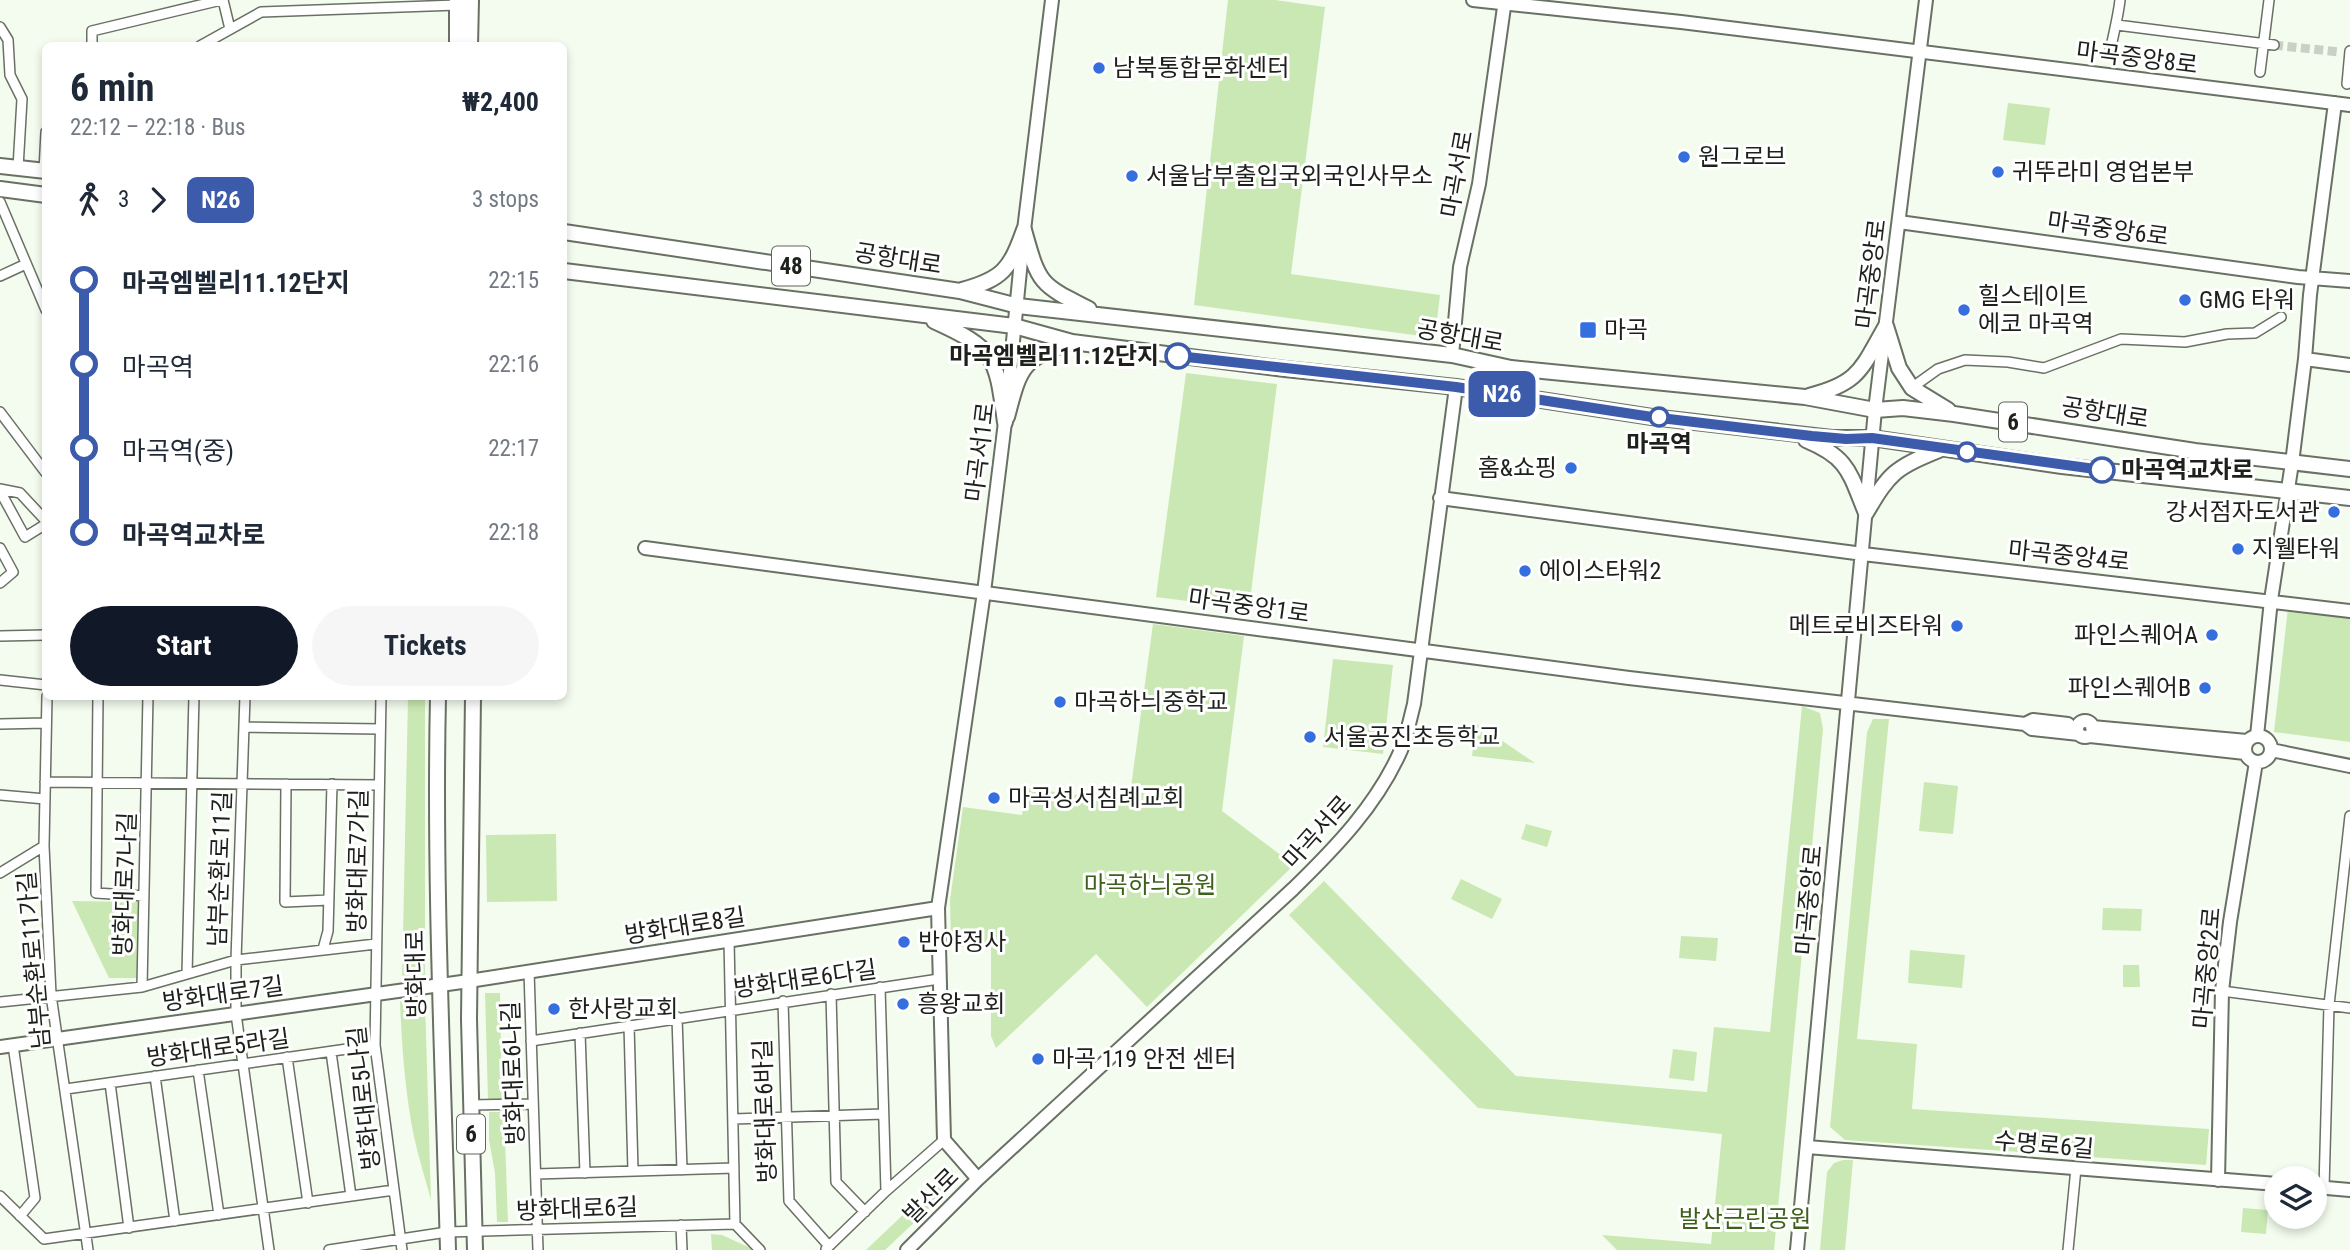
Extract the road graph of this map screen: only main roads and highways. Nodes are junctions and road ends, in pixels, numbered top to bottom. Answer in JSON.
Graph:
{"nodes":[{"id":1,"x":462,"y":2,"type":"edge"},
{"id":2,"x":457,"y":42,"type":"edge"},
{"id":3,"x":469,"y":42,"type":"edge"},
{"id":4,"x":0,"y":166,"type":"edge"},
{"id":5,"x":42,"y":171,"type":"edge"},
{"id":6,"x":0,"y":189,"type":"edge"},
{"id":7,"x":42,"y":194,"type":"edge"},
{"id":8,"x":567,"y":232,"type":"edge"},
{"id":9,"x":567,"y":271,"type":"edge"},
{"id":10,"x":960,"y":291,"type":"junction"},
{"id":11,"x":1017,"y":306,"type":"joint"},
{"id":12,"x":1100,"y":315,"type":"junction"},
{"id":13,"x":921,"y":316,"type":"junction"},
{"id":14,"x":1014,"y":326,"type":"joint"},
{"id":15,"x":1072,"y":342,"type":"junction"},
{"id":16,"x":1805,"y":397,"type":"junction"},
{"id":17,"x":1954,"y":414,"type":"junction"},
{"id":18,"x":1792,"y":434,"type":"junction"},
{"id":19,"x":1941,"y":449,"type":"junction"},
{"id":20,"x":2350,"y":469,"type":"edge"},
{"id":21,"x":2350,"y":498,"type":"edge"},
{"id":22,"x":438,"y":700,"type":"edge"},
{"id":23,"x":473,"y":700,"type":"edge"},
{"id":24,"x":448,"y":1250,"type":"edge"},
{"id":25,"x":475,"y":1250,"type":"edge"}],
"edges":[{"from":1,"to":2,"type":"main road"},
{"from":1,"to":3,"type":"main road"},
{"from":4,"to":5,"type":"main road"},
{"from":6,"to":7,"type":"main road"},
{"from":8,"to":10,"type":"main road","name":"공항대로","number":"48"},
{"from":9,"to":13,"type":"main road","name":"공항대로","number":"48"},
{"from":10,"to":11,"type":"main road","name":"공항대로","number":"48"},
{"from":10,"to":12,"type":"main road"},
{"from":11,"to":12,"type":"main road","name":"공항대로","number":"6"},
{"from":12,"to":16,"type":"main road","name":"공항대로","number":"6"},
{"from":13,"to":14,"type":"main road","name":"공항대로","number":"48"},
{"from":13,"to":15,"type":"main road","number":"6"},
{"from":14,"to":15,"type":"main road","name":"공항대로","number":"6"},
{"from":15,"to":18,"type":"main road","name":"공항대로","number":"6"},
{"from":16,"to":17,"type":"main road","name":"공항대로","number":"6"},
{"from":16,"to":17,"type":"main road"},
{"from":17,"to":20,"type":"main road","name":"공항대로","number":"6"},
{"from":18,"to":19,"type":"main road","name":"공항대로","number":"6"},
{"from":18,"to":19,"type":"main road"},
{"from":19,"to":21,"type":"main road","name":"공항대로","number":"6"},
{"from":22,"to":24,"type":"main road","name":"방화대로","number":"6"},
{"from":23,"to":25,"type":"main road","number":"6"}]}
